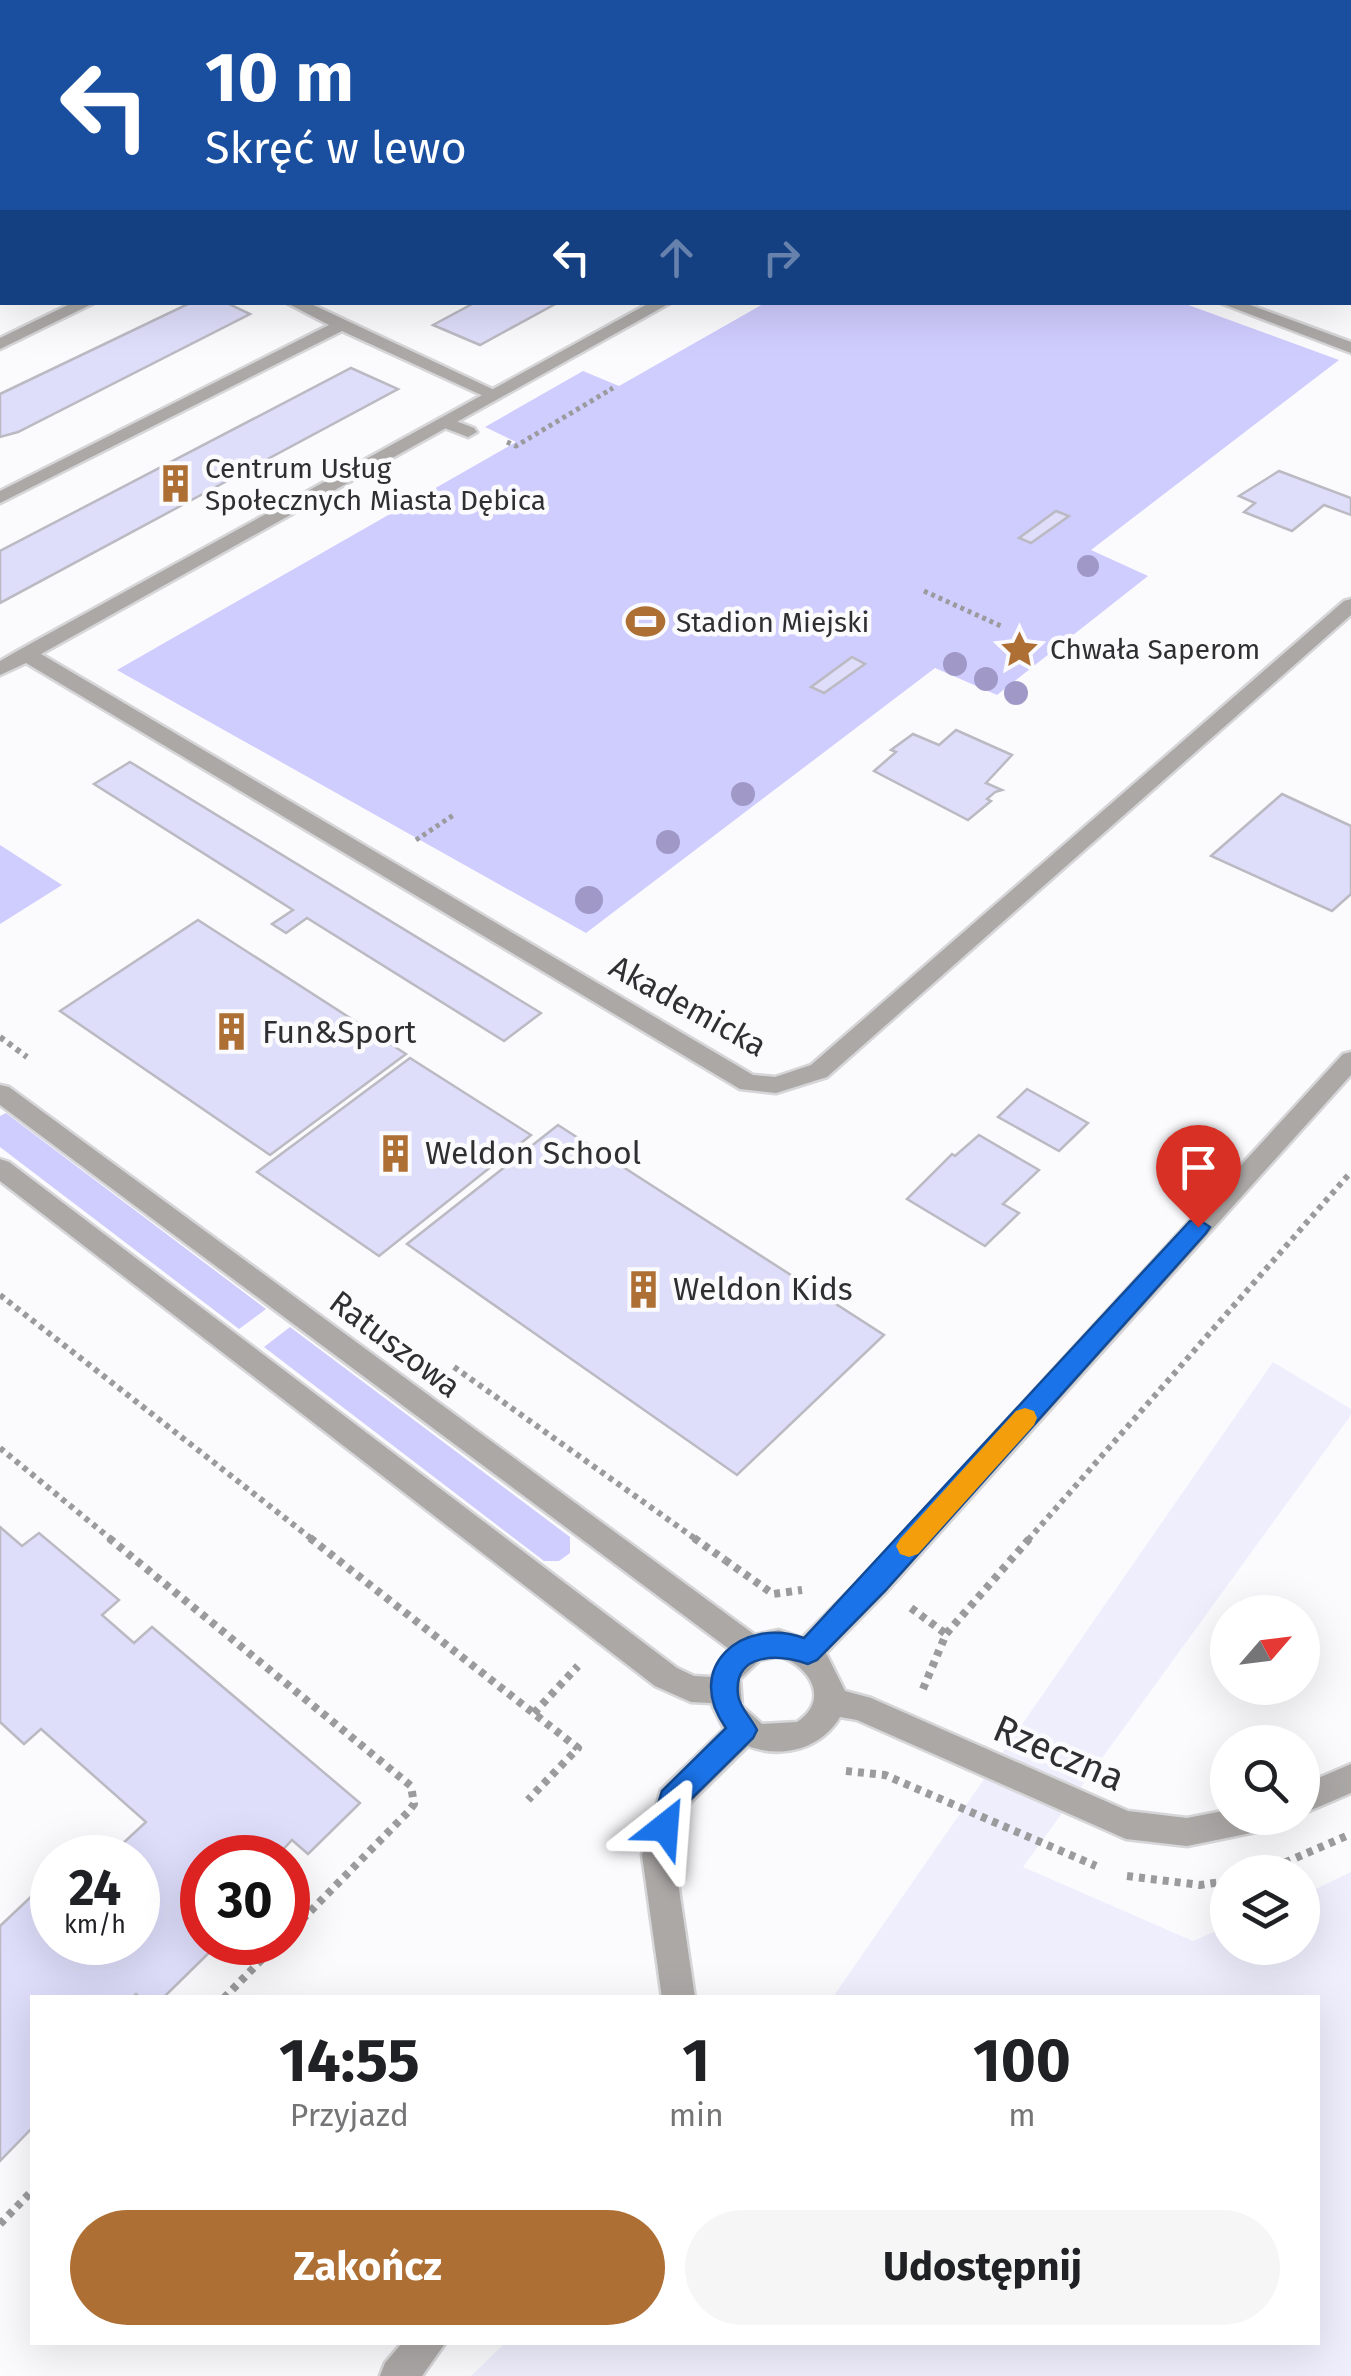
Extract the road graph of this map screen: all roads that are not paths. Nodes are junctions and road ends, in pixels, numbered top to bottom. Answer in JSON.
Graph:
{"nodes":[{"id":1,"x":82,"y":305,"type":"edge"},
{"id":2,"x":299,"y":305,"type":"edge"},
{"id":3,"x":659,"y":305,"type":"edge"},
{"id":4,"x":1234,"y":305,"type":"edge"},
{"id":5,"x":341,"y":325,"type":"junction"},
{"id":6,"x":0,"y":344,"type":"edge"},
{"id":7,"x":1351,"y":348,"type":"edge"},
{"id":8,"x":496,"y":395,"type":"junction"},
{"id":9,"x":448,"y":422,"type":"junction"},
{"id":10,"x":468,"y":432,"type":"road end"},
{"id":11,"x":0,"y":498,"type":"edge"},
{"id":12,"x":1351,"y":605,"type":"edge"},
{"id":13,"x":26,"y":654,"type":"junction"},
{"id":14,"x":0,"y":668,"type":"edge"},
{"id":15,"x":1351,"y":1060,"type":"edge"},
{"id":16,"x":0,"y":1093,"type":"edge"},
{"id":17,"x":0,"y":1168,"type":"edge"},
{"id":18,"x":750,"y":1648,"type":"junction"},
{"id":19,"x":808,"y":1652,"type":"junction"},
{"id":20,"x":722,"y":1691,"type":"junction"},
{"id":21,"x":830,"y":1702,"type":"junction"},
{"id":22,"x":744,"y":1730,"type":"junction"},
{"id":23,"x":1351,"y":1778,"type":"edge"},
{"id":24,"x":1320,"y":1792,"type":"edge"},
{"id":25,"x":1210,"y":1828,"type":"edge"},
{"id":26,"x":680,"y":1995,"type":"edge"},
{"id":27,"x":425,"y":2345,"type":"edge"},
{"id":28,"x":398,"y":2376,"type":"edge"}],
"edges":[{"from":1,"to":6,"type":"street"},
{"from":2,"to":5,"type":"street"},
{"from":3,"to":8,"type":"street"},
{"from":4,"to":7,"type":"street"},
{"from":5,"to":8,"type":"street"},
{"from":5,"to":11,"type":"street"},
{"from":8,"to":9,"type":"street"},
{"from":9,"to":10,"type":"street"},
{"from":9,"to":13,"type":"street"},
{"from":12,"to":13,"type":"street","name":"Akademicka"},
{"from":13,"to":14,"type":"street"},
{"from":15,"to":19,"type":"street"},
{"from":16,"to":18,"type":"street","name":"Ratuszowa"},
{"from":17,"to":20,"type":"street"},
{"from":18,"to":19,"type":"street"},
{"from":18,"to":20,"type":"street"},
{"from":19,"to":21,"type":"street"},
{"from":20,"to":22,"type":"street"},
{"from":21,"to":22,"type":"street"},
{"from":21,"to":25,"type":"street","name":"Rzeczna"},
{"from":22,"to":26,"type":"street"},
{"from":23,"to":24,"type":"street"},
{"from":27,"to":28,"type":"street"}]}
